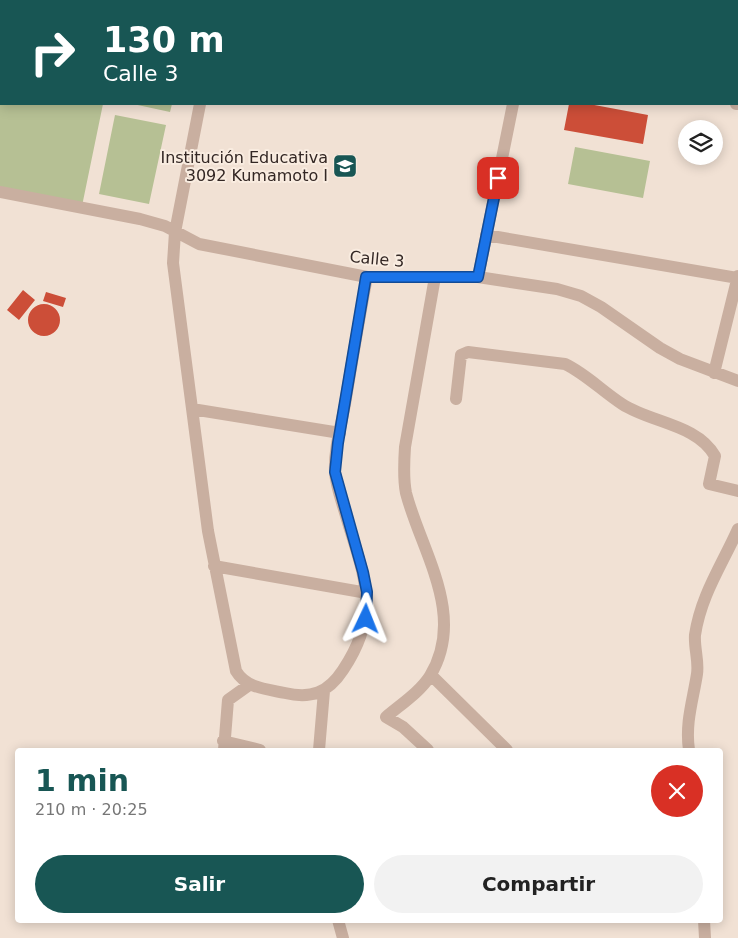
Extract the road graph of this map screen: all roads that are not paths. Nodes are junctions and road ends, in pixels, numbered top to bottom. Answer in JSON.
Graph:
{"nodes":[{"id":1,"x":200,"y":105,"type":"edge"},
{"id":2,"x":513,"y":105,"type":"edge"},
{"id":3,"x":0,"y":192,"type":"edge"},
{"id":4,"x":175,"y":232,"type":"junction"},
{"id":5,"x":486,"y":234,"type":"junction"},
{"id":6,"x":366,"y":277,"type":"junction"},
{"id":7,"x":434,"y":277,"type":"junction"},
{"id":8,"x":478,"y":277,"type":"junction"},
{"id":9,"x":738,"y":277,"type":"edge"},
{"id":10,"x":714,"y":373,"type":"junction"},
{"id":11,"x":738,"y":381,"type":"edge"},
{"id":12,"x":456,"y":399,"type":"dead end"},
{"id":13,"x":192,"y":408,"type":"junction"},
{"id":14,"x":340,"y":433,"type":"junction"},
{"id":15,"x":738,"y":491,"type":"edge"},
{"id":16,"x":737,"y":534,"type":"edge"},
{"id":17,"x":214,"y":566,"type":"junction"},
{"id":18,"x":367,"y":592,"type":"junction"},
{"id":19,"x":431,"y":675,"type":"junction"},
{"id":20,"x":249,"y":685,"type":"junction"},
{"id":21,"x":324,"y":691,"type":"junction"},
{"id":22,"x":223,"y":746,"type":"edge"},
{"id":23,"x":242,"y":748,"type":"edge"},
{"id":24,"x":319,"y":748,"type":"edge"},
{"id":25,"x":426,"y":748,"type":"edge"},
{"id":26,"x":505,"y":748,"type":"edge"},
{"id":27,"x":689,"y":748,"type":"edge"},
{"id":28,"x":339,"y":923,"type":"edge"},
{"id":29,"x":704,"y":923,"type":"edge"},
{"id":30,"x":342,"y":938,"type":"edge"},
{"id":31,"x":705,"y":938,"type":"edge"}],
"edges":[{"from":1,"to":4,"type":"street"},
{"from":2,"to":5,"type":"street"},
{"from":3,"to":4,"type":"street","name":"Calle 3"},
{"from":4,"to":6,"type":"street","name":"Calle 3"},
{"from":4,"to":13,"type":"street"},
{"from":5,"to":8,"type":"street"},
{"from":5,"to":9,"type":"street"},
{"from":6,"to":7,"type":"street","name":"Calle 3"},
{"from":6,"to":14,"type":"street"},
{"from":7,"to":8,"type":"street","name":"Calle 3"},
{"from":7,"to":19,"type":"street"},
{"from":8,"to":10,"type":"street","name":"Calle 3"},
{"from":9,"to":10,"type":"street"},
{"from":10,"to":11,"type":"street","name":"Calle 3"},
{"from":12,"to":15,"type":"street"},
{"from":13,"to":14,"type":"street"},
{"from":13,"to":17,"type":"street"},
{"from":14,"to":18,"type":"street"},
{"from":16,"to":27,"type":"street"},
{"from":17,"to":18,"type":"street"},
{"from":17,"to":20,"type":"street"},
{"from":18,"to":21,"type":"street"},
{"from":19,"to":25,"type":"street"},
{"from":19,"to":26,"type":"street"},
{"from":20,"to":21,"type":"street"},
{"from":20,"to":22,"type":"street"},
{"from":21,"to":24,"type":"street"},
{"from":22,"to":23,"type":"street"},
{"from":28,"to":30,"type":"street"},
{"from":29,"to":31,"type":"street"}]}
